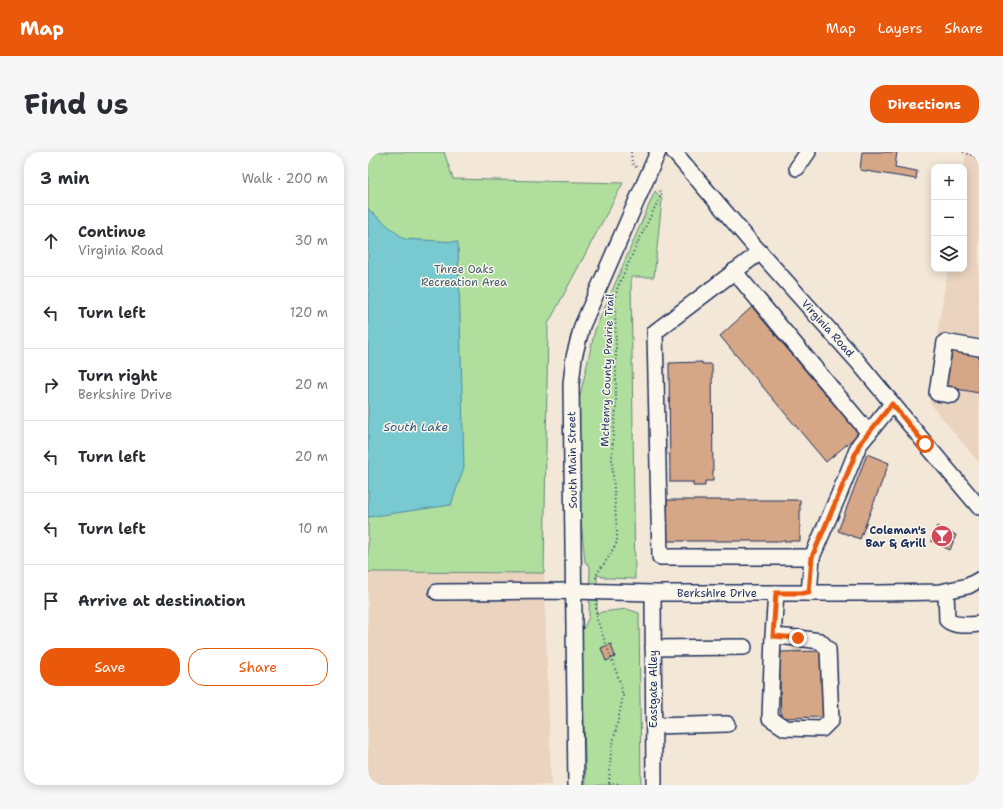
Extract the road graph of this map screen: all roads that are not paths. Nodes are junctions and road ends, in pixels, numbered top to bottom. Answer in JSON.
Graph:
{"nodes":[{"id":1,"x":658,"y":152,"type":"edge"},
{"id":2,"x":674,"y":152,"type":"edge"},
{"id":3,"x":808,"y":152,"type":"edge"},
{"id":4,"x":797,"y":168,"type":"dead end"},
{"id":5,"x":760,"y":252,"type":"junction"},
{"id":6,"x":734,"y":271,"type":"junction"},
{"id":7,"x":979,"y":348,"type":"edge"},
{"id":8,"x":952,"y":395,"type":"dead end"},
{"id":9,"x":892,"y":404,"type":"junction"},
{"id":10,"x":869,"y":432,"type":"junction"},
{"id":11,"x":979,"y":507,"type":"edge"},
{"id":12,"x":812,"y":557,"type":"junction"},
{"id":13,"x":979,"y":580,"type":"edge"},
{"id":14,"x":573,"y":591,"type":"junction"},
{"id":15,"x":946,"y":591,"type":"junction"},
{"id":16,"x":437,"y":592,"type":"dead end"},
{"id":17,"x":653,"y":593,"type":"junction"},
{"id":18,"x":776,"y":593,"type":"junction"},
{"id":19,"x":809,"y":593,"type":"junction"},
{"id":20,"x":979,"y":624,"type":"edge"},
{"id":21,"x":773,"y":636,"type":"junction"},
{"id":22,"x":744,"y":647,"type":"dead end"},
{"id":23,"x":653,"y":648,"type":"junction"},
{"id":24,"x":727,"y":724,"type":"dead end"},
{"id":25,"x":654,"y":726,"type":"junction"},
{"id":26,"x":576,"y":785,"type":"edge"},
{"id":27,"x":654,"y":785,"type":"edge"}],
"edges":[{"from":1,"to":14,"type":"street","name":"South Main Street"},
{"from":2,"to":5,"type":"street","name":"Virginia Road"},
{"from":3,"to":4,"type":"street"},
{"from":5,"to":6,"type":"street"},
{"from":5,"to":9,"type":"street","name":"Virginia Road"},
{"from":6,"to":10,"type":"street"},
{"from":6,"to":12,"type":"street"},
{"from":7,"to":8,"type":"street"},
{"from":9,"to":10,"type":"street"},
{"from":9,"to":11,"type":"street","name":"Virginia Road"},
{"from":10,"to":12,"type":"street"},
{"from":12,"to":19,"type":"street"},
{"from":13,"to":15,"type":"street","name":"Berkshire Drive"},
{"from":14,"to":16,"type":"street","name":"Berkshire Drive"},
{"from":14,"to":17,"type":"street","name":"Berkshire Drive"},
{"from":14,"to":26,"type":"street","name":"South Main Street"},
{"from":15,"to":19,"type":"street","name":"Berkshire Drive"},
{"from":15,"to":20,"type":"street"},
{"from":17,"to":18,"type":"street","name":"Berkshire Drive"},
{"from":17,"to":23,"type":"street","name":"Eastgate Alley"},
{"from":18,"to":19,"type":"street","name":"Berkshire Drive"},
{"from":18,"to":21,"type":"street"},
{"from":21,"to":21,"type":"street"},
{"from":22,"to":23,"type":"street"},
{"from":23,"to":25,"type":"street","name":"Eastgate Alley"},
{"from":24,"to":25,"type":"street"},
{"from":25,"to":27,"type":"street","name":"Eastgate Alley"}]}
